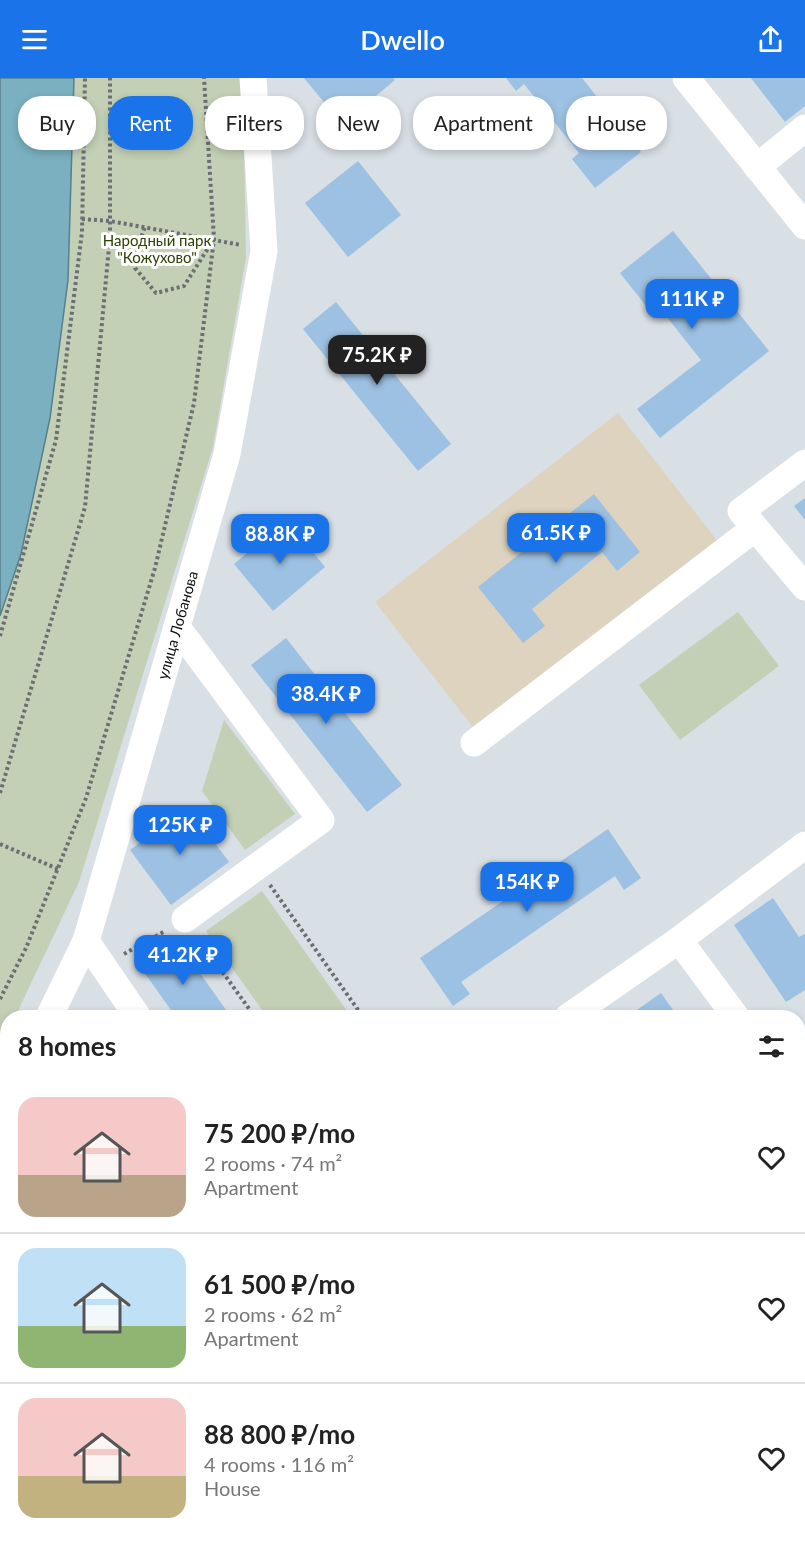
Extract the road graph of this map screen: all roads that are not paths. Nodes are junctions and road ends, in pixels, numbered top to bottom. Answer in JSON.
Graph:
{"nodes":[{"id":1,"x":254,"y":78,"type":"edge"},
{"id":2,"x":686,"y":78,"type":"edge"},
{"id":3,"x":805,"y":128,"type":"edge"},
{"id":4,"x":757,"y":167,"type":"junction"},
{"id":5,"x":805,"y":226,"type":"edge"},
{"id":6,"x":805,"y":463,"type":"edge"},
{"id":7,"x":755,"y":528,"type":"junction"},
{"id":8,"x":805,"y":586,"type":"edge"},
{"id":9,"x":177,"y":627,"type":"junction"},
{"id":10,"x":474,"y":743,"type":"dead end"},
{"id":11,"x":805,"y":845,"type":"edge"},
{"id":12,"x":185,"y":919,"type":"road end"},
{"id":13,"x":679,"y":940,"type":"junction"},
{"id":14,"x":86,"y":941,"type":"junction"},
{"id":15,"x":52,"y":1010,"type":"edge"},
{"id":16,"x":133,"y":1010,"type":"edge"},
{"id":17,"x":578,"y":1010,"type":"edge"},
{"id":18,"x":731,"y":1010,"type":"edge"}],
"edges":[{"from":1,"to":9,"type":"street","name":"улица Лобанова"},
{"from":2,"to":4,"type":"street"},
{"from":3,"to":4,"type":"street"},
{"from":4,"to":5,"type":"street"},
{"from":6,"to":7,"type":"street"},
{"from":7,"to":8,"type":"street"},
{"from":7,"to":10,"type":"street"},
{"from":9,"to":12,"type":"street"},
{"from":9,"to":14,"type":"street","name":"улица Лобанова"},
{"from":11,"to":13,"type":"street"},
{"from":13,"to":17,"type":"street"},
{"from":13,"to":18,"type":"street"},
{"from":14,"to":15,"type":"street","name":"улица Лобанова"},
{"from":14,"to":16,"type":"street"}]}
